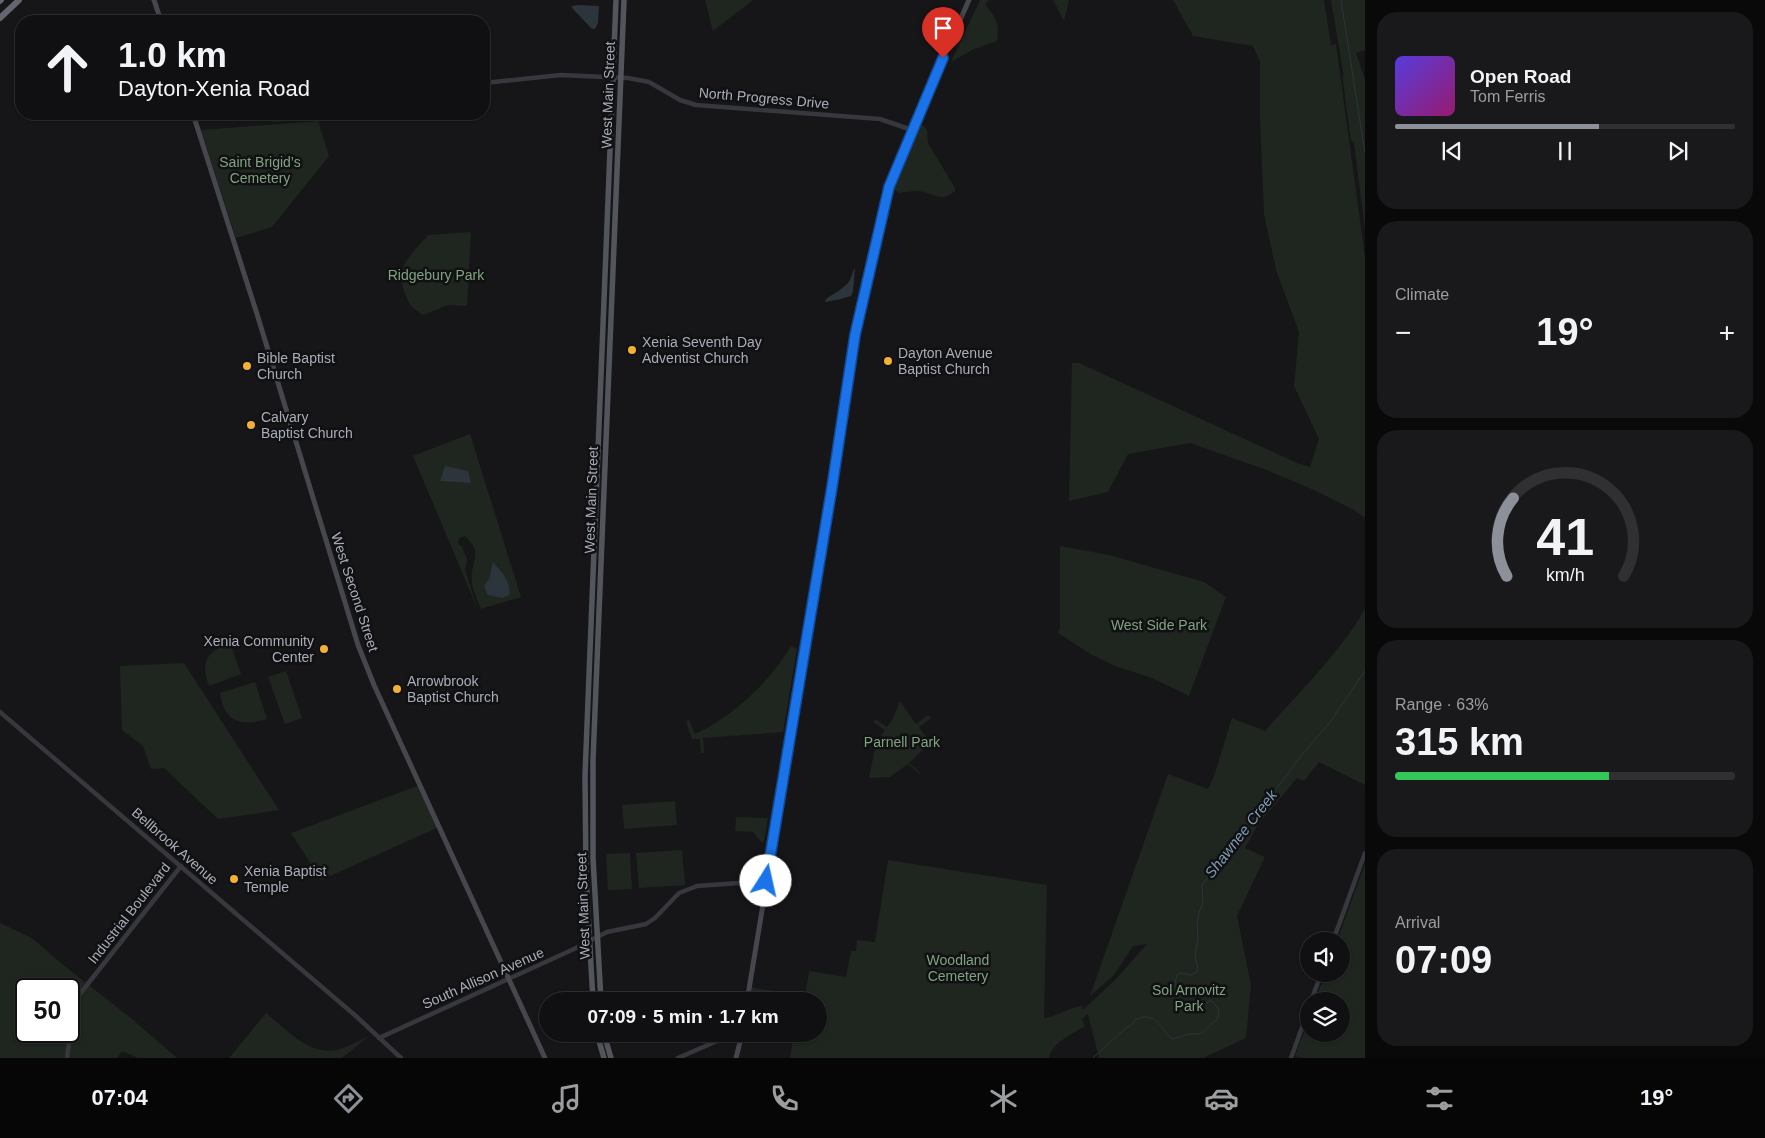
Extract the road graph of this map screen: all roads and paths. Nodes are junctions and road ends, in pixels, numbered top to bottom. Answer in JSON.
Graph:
{"nodes":[{"id":1,"x":20,"y":0,"type":"edge"},
{"id":2,"x":154,"y":0,"type":"edge"},
{"id":3,"x":616,"y":0,"type":"edge"},
{"id":4,"x":624,"y":0,"type":"edge"},
{"id":5,"x":970,"y":0,"type":"edge"},
{"id":6,"x":159,"y":15,"type":"edge"},
{"id":7,"x":0,"y":18,"type":"edge"},
{"id":8,"x":617,"y":77,"type":"junction"},
{"id":9,"x":490,"y":82,"type":"edge"},
{"id":10,"x":195,"y":120,"type":"edge"},
{"id":11,"x":912,"y":130,"type":"junction"},
{"id":12,"x":0,"y":712,"type":"edge"},
{"id":13,"x":1365,"y":854,"type":"edge"},
{"id":14,"x":181,"y":866,"type":"junction"},
{"id":15,"x":766,"y":881,"type":"junction"},
{"id":16,"x":1336,"y":932,"type":"edge"},
{"id":17,"x":596,"y":938,"type":"junction"},
{"id":18,"x":590,"y":941,"type":"junction"},
{"id":19,"x":508,"y":979,"type":"junction"},
{"id":20,"x":593,"y":992,"type":"edge"},
{"id":21,"x":600,"y":992,"type":"edge"},
{"id":22,"x":748,"y":992,"type":"edge"},
{"id":23,"x":1300,"y":1033,"type":"edge"},
{"id":24,"x":379,"y":1038,"type":"junction"},
{"id":25,"x":599,"y":1042,"type":"edge"},
{"id":26,"x":606,"y":1042,"type":"edge"},
{"id":27,"x":715,"y":1042,"type":"edge"},
{"id":28,"x":740,"y":1042,"type":"edge"},
{"id":29,"x":67,"y":1058,"type":"edge"},
{"id":30,"x":401,"y":1058,"type":"edge"},
{"id":31,"x":545,"y":1058,"type":"edge"},
{"id":32,"x":604,"y":1058,"type":"edge"},
{"id":33,"x":611,"y":1058,"type":"edge"},
{"id":34,"x":678,"y":1058,"type":"edge"},
{"id":35,"x":736,"y":1058,"type":"edge"},
{"id":36,"x":1291,"y":1058,"type":"edge"}],
"edges":[{"from":1,"to":7,"type":"highway"},
{"from":2,"to":6,"type":"main road"},
{"from":3,"to":8,"type":"main road","name":"West Main Street"},
{"from":4,"to":8,"type":"main road","name":"West Main Street"},
{"from":5,"to":11,"type":"main road"},
{"from":8,"to":9,"type":"street","name":"North Progress Drive"},
{"from":8,"to":11,"type":"street","name":"North Progress Drive"},
{"from":8,"to":17,"type":"main road","name":"West Main Street"},
{"from":8,"to":18,"type":"main road","name":"West Main Street"},
{"from":10,"to":19,"type":"main road","name":"West Second Street"},
{"from":11,"to":15,"type":"main road"},
{"from":12,"to":14,"type":"street","name":"Bellbrook Avenue"},
{"from":13,"to":16,"type":"street"},
{"from":14,"to":24,"type":"street","name":"Bellbrook Avenue"},
{"from":14,"to":29,"type":"street","name":"Industrial Boulevard"},
{"from":15,"to":17,"type":"street","name":"South Allison Avenue"},
{"from":15,"to":22,"type":"main road"},
{"from":17,"to":18,"type":"street","name":"South Allison Avenue"},
{"from":17,"to":21,"type":"main road","name":"West Main Street"},
{"from":18,"to":19,"type":"street","name":"South Allison Avenue"},
{"from":18,"to":20,"type":"main road","name":"West Main Street"},
{"from":19,"to":24,"type":"street","name":"South Allison Avenue"},
{"from":19,"to":31,"type":"main road","name":"West Second Street"},
{"from":23,"to":36,"type":"street"},
{"from":24,"to":30,"type":"street","name":"Bellbrook Avenue"},
{"from":25,"to":32,"type":"main road"},
{"from":26,"to":33,"type":"main road"},
{"from":27,"to":34,"type":"street"},
{"from":28,"to":35,"type":"main road"}]}
